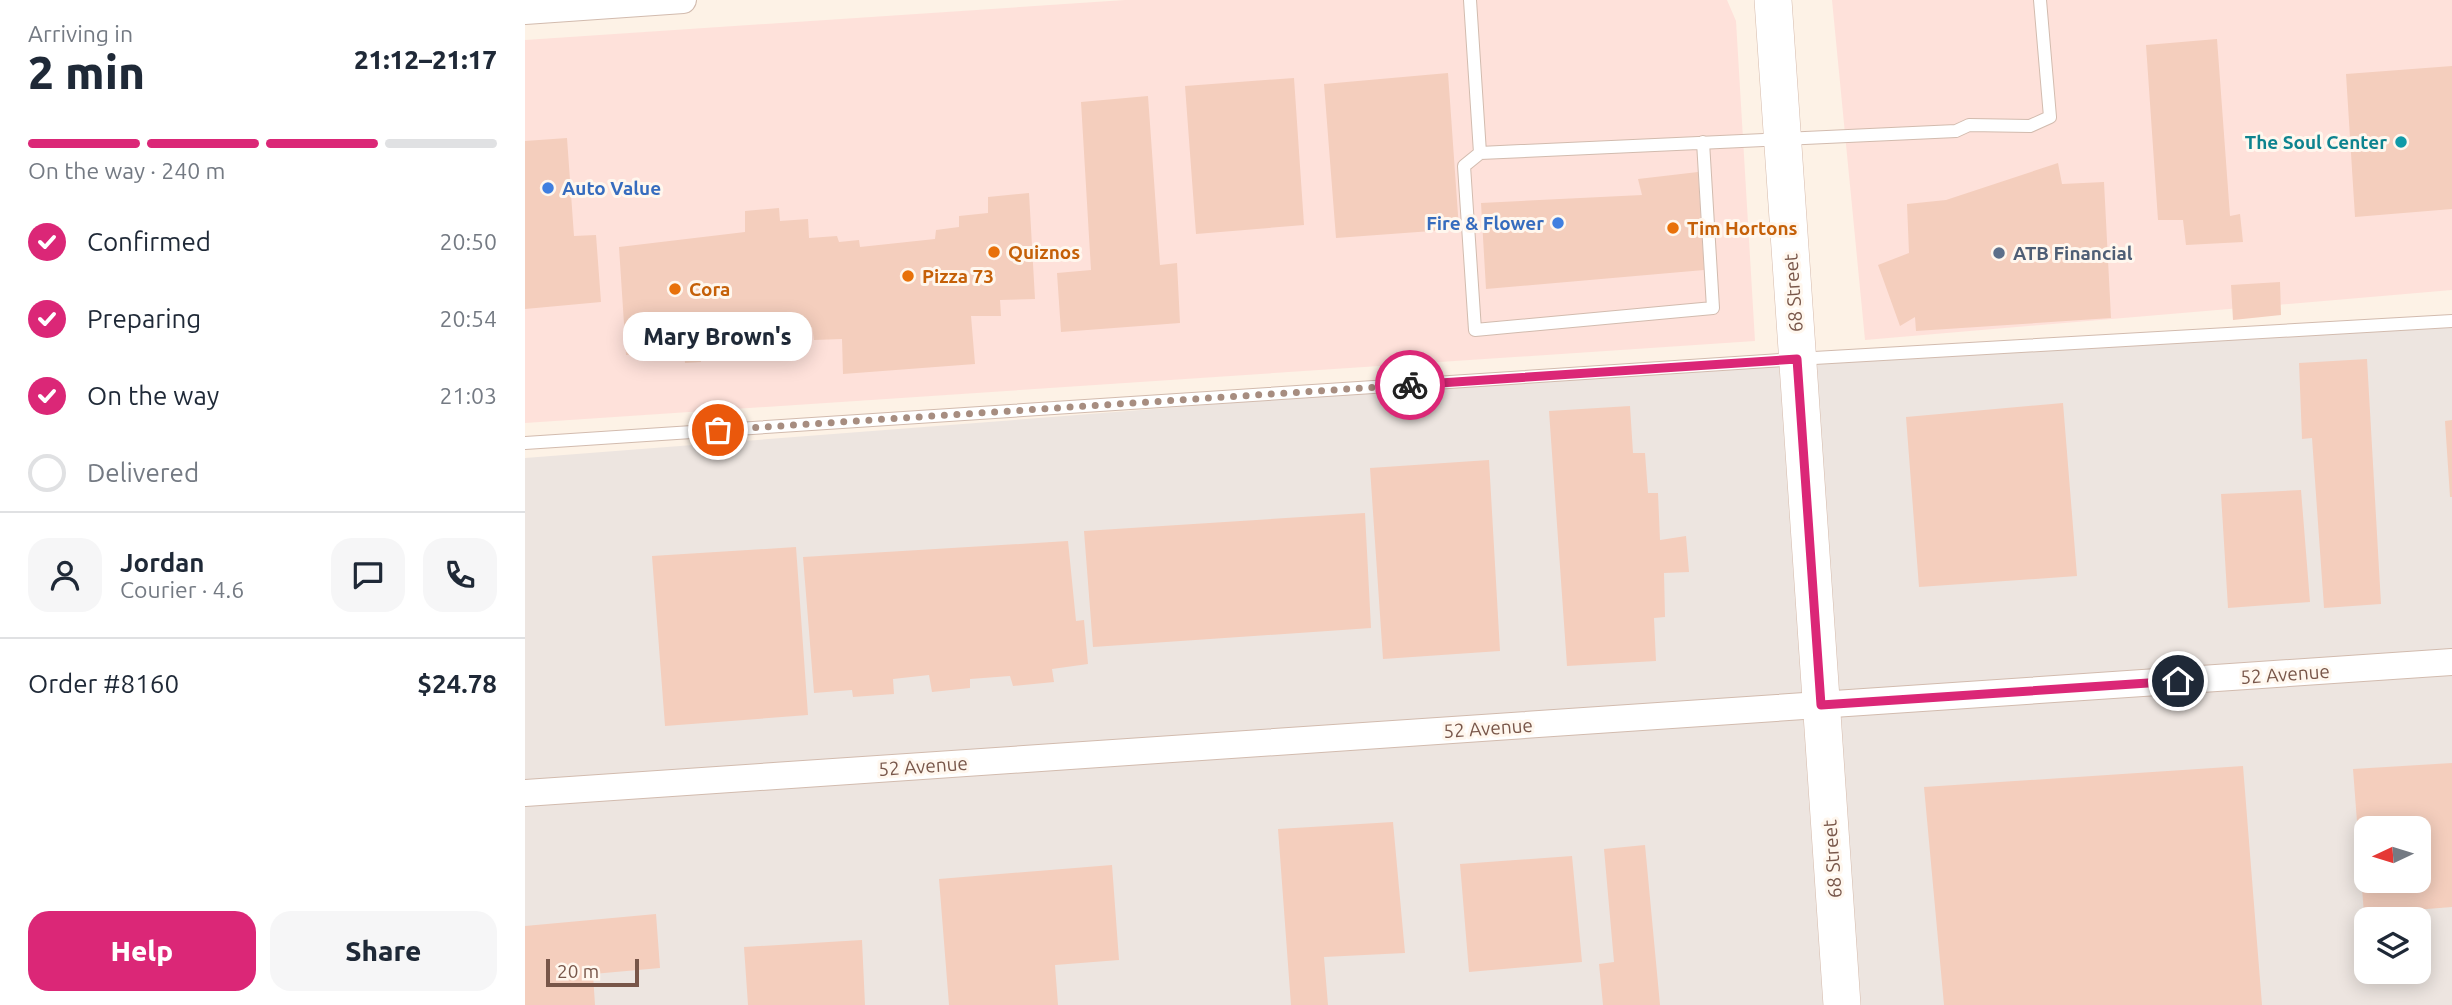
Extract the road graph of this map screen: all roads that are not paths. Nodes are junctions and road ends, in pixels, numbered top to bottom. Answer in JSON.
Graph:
{"nodes":[{"id":1,"x":683,"y":0,"type":"edge"},
{"id":2,"x":1470,"y":0,"type":"edge"},
{"id":3,"x":1773,"y":0,"type":"edge"},
{"id":4,"x":2040,"y":0,"type":"edge"},
{"id":5,"x":525,"y":11,"type":"edge"},
{"id":6,"x":1783,"y":138,"type":"junction"},
{"id":7,"x":1703,"y":142,"type":"junction"},
{"id":8,"x":1481,"y":153,"type":"junction"},
{"id":9,"x":2452,"y":321,"type":"edge"},
{"id":10,"x":1797,"y":359,"type":"junction"},
{"id":11,"x":525,"y":443,"type":"edge"},
{"id":12,"x":2452,"y":663,"type":"edge"},
{"id":13,"x":1821,"y":705,"type":"junction"},
{"id":14,"x":525,"y":793,"type":"edge"},
{"id":15,"x":1842,"y":1005,"type":"edge"}],
"edges":[{"from":1,"to":5,"type":"street"},
{"from":2,"to":8,"type":"lane"},
{"from":3,"to":6,"type":"street","name":"68 Street"},
{"from":4,"to":6,"type":"lane"},
{"from":6,"to":7,"type":"lane"},
{"from":6,"to":10,"type":"street","name":"68 Street"},
{"from":7,"to":8,"type":"lane"},
{"from":7,"to":8,"type":"lane"},
{"from":9,"to":10,"type":"lane"},
{"from":10,"to":11,"type":"lane"},
{"from":10,"to":13,"type":"street","name":"68 Street"},
{"from":12,"to":13,"type":"street","name":"52 Avenue"},
{"from":13,"to":14,"type":"street","name":"52 Avenue"},
{"from":13,"to":15,"type":"street","name":"68 Street"}]}
